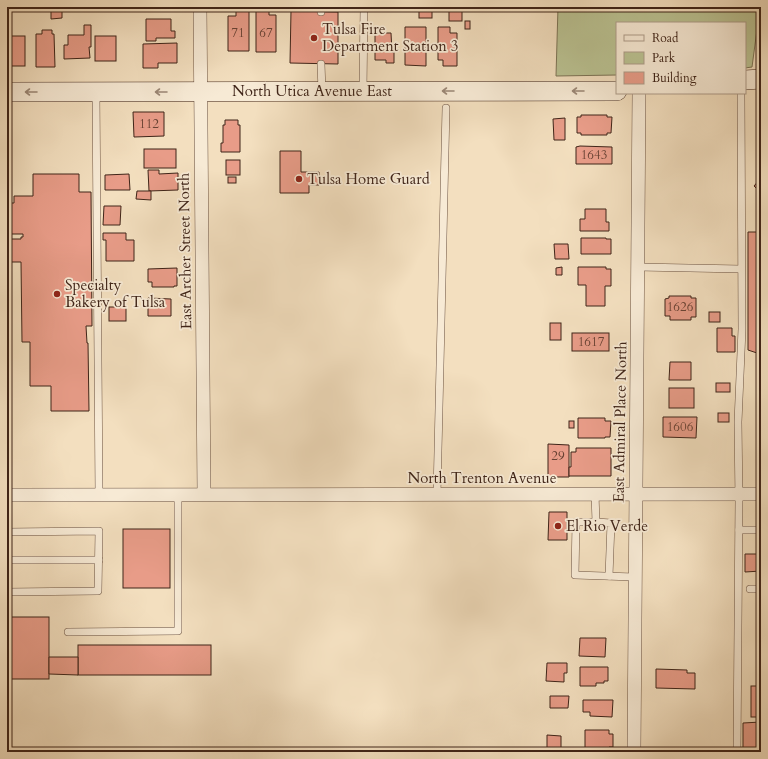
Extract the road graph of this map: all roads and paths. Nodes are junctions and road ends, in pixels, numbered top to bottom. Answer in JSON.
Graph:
{"nodes":[{"id":1,"x":200,"y":7,"type":"edge"},
{"id":2,"x":364,"y":7,"type":"edge"},
{"id":3,"x":322,"y":64,"type":"dead end"},
{"id":4,"x":754,"y":82,"type":"edge"},
{"id":5,"x":322,"y":91,"type":"junction"},
{"id":6,"x":363,"y":91,"type":"junction"},
{"id":7,"x":616,"y":91,"type":"edge"},
{"id":8,"x":7,"y":92,"type":"edge"},
{"id":9,"x":96,"y":92,"type":"junction"},
{"id":10,"x":200,"y":92,"type":"junction"},
{"id":11,"x":639,"y":94,"type":"edge"},
{"id":12,"x":446,"y":108,"type":"dead end"},
{"id":13,"x":638,"y":266,"type":"junction"},
{"id":14,"x":741,"y":269,"type":"junction"},
{"id":15,"x":178,"y":494,"type":"junction"},
{"id":16,"x":204,"y":494,"type":"junction"},
{"id":17,"x":437,"y":494,"type":"junction"},
{"id":18,"x":595,"y":494,"type":"junction"},
{"id":19,"x":636,"y":494,"type":"junction"},
{"id":20,"x":738,"y":494,"type":"junction"},
{"id":21,"x":761,"y":494,"type":"edge"},
{"id":22,"x":7,"y":495,"type":"edge"},
{"id":23,"x":99,"y":495,"type":"junction"},
{"id":24,"x":596,"y":522,"type":"junction"},
{"id":25,"x":739,"y":530,"type":"junction"},
{"id":26,"x":761,"y":530,"type":"edge"},
{"id":27,"x":7,"y":532,"type":"edge"},
{"id":28,"x":7,"y":560,"type":"edge"},
{"id":29,"x":98,"y":560,"type":"junction"},
{"id":30,"x":609,"y":576,"type":"junction"},
{"id":31,"x":634,"y":577,"type":"junction"},
{"id":32,"x":750,"y":589,"type":"dead end"},
{"id":33,"x":761,"y":589,"type":"edge"},
{"id":34,"x":7,"y":592,"type":"edge"},
{"id":35,"x":68,"y":632,"type":"dead end"},
{"id":36,"x":634,"y":752,"type":"edge"},
{"id":37,"x":737,"y":752,"type":"edge"}],
"edges":[{"from":1,"to":10,"type":"street","name":"East Archer Street North"},
{"from":2,"to":6,"type":"lane"},
{"from":3,"to":5,"type":"lane"},
{"from":4,"to":14,"type":"lane"},
{"from":5,"to":6,"type":"main road","name":"North Utica Avenue East"},
{"from":5,"to":10,"type":"main road","name":"North Utica Avenue East"},
{"from":7,"to":6,"type":"main road","name":"North Utica Avenue East","one_way":true},
{"from":9,"to":8,"type":"main road","name":"North Utica Avenue East","one_way":true},
{"from":10,"to":9,"type":"main road","name":"North Utica Avenue East","one_way":true},
{"from":9,"to":23,"type":"lane"},
{"from":10,"to":16,"type":"street","name":"East Archer Street North"},
{"from":11,"to":13,"type":"street","name":"East Admiral Place North"},
{"from":12,"to":17,"type":"lane"},
{"from":13,"to":14,"type":"lane"},
{"from":13,"to":19,"type":"street","name":"East Admiral Place North"},
{"from":14,"to":20,"type":"lane"},
{"from":15,"to":16,"type":"street","name":"North Trenton Avenue"},
{"from":15,"to":23,"type":"street","name":"North Trenton Avenue"},
{"from":15,"to":35,"type":"lane"},
{"from":16,"to":17,"type":"street","name":"North Trenton Avenue"},
{"from":17,"to":18,"type":"street","name":"North Trenton Avenue"},
{"from":18,"to":19,"type":"street","name":"North Trenton Avenue"},
{"from":18,"to":24,"type":"lane"},
{"from":19,"to":20,"type":"street","name":"North Trenton Avenue"},
{"from":19,"to":31,"type":"street","name":"East Admiral Place North"},
{"from":20,"to":21,"type":"street","name":"North Trenton Avenue"},
{"from":20,"to":25,"type":"lane"},
{"from":22,"to":23,"type":"street","name":"North Trenton Avenue"},
{"from":24,"to":30,"type":"lane"},
{"from":24,"to":30,"type":"lane"},
{"from":25,"to":26,"type":"lane"},
{"from":25,"to":37,"type":"lane"},
{"from":27,"to":29,"type":"lane"},
{"from":28,"to":29,"type":"lane"},
{"from":29,"to":34,"type":"lane"},
{"from":30,"to":31,"type":"lane"},
{"from":31,"to":36,"type":"street","name":"East Admiral Place North"},
{"from":32,"to":33,"type":"lane"}]}
